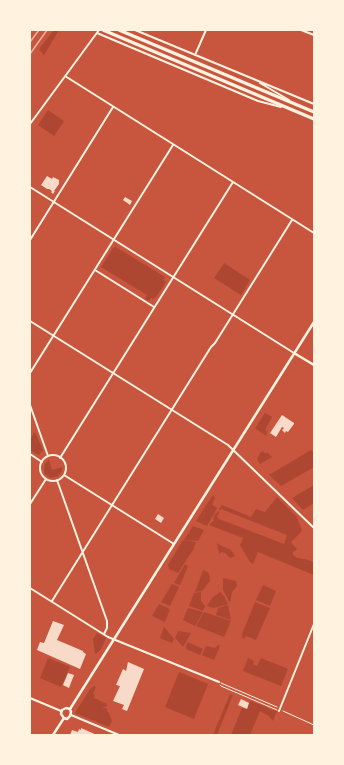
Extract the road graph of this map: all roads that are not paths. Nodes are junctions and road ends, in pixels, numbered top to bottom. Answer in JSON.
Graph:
{"nodes":[{"id":1,"x":98,"y":30,"type":"edge"},
{"id":2,"x":104,"y":30,"type":"edge"},
{"id":3,"x":119,"y":30,"type":"edge"},
{"id":4,"x":135,"y":30,"type":"edge"},
{"id":5,"x":206,"y":30,"type":"edge"},
{"id":6,"x":301,"y":30,"type":"edge"},
{"id":7,"x":96,"y":33,"type":"junction"},
{"id":8,"x":314,"y":35,"type":"edge"},
{"id":9,"x":195,"y":55,"type":"junction"},
{"id":10,"x":65,"y":76,"type":"junction"},
{"id":11,"x":252,"y":79,"type":"junction"},
{"id":12,"x":293,"y":104,"type":"junction"},
{"id":13,"x":314,"y":104,"type":"edge"},
{"id":14,"x":113,"y":107,"type":"junction"},
{"id":15,"x":288,"y":108,"type":"junction"},
{"id":16,"x":314,"y":112,"type":"edge"},
{"id":17,"x":314,"y":119,"type":"edge"},
{"id":18,"x":30,"y":124,"type":"edge"},
{"id":19,"x":173,"y":145,"type":"junction"},
{"id":20,"x":233,"y":182,"type":"junction"},
{"id":21,"x":30,"y":187,"type":"edge"},
{"id":22,"x":54,"y":202,"type":"junction"},
{"id":23,"x":292,"y":220,"type":"junction"},
{"id":24,"x":314,"y":234,"type":"edge"},
{"id":25,"x":30,"y":240,"type":"edge"},
{"id":26,"x":114,"y":240,"type":"junction"},
{"id":27,"x":95,"y":270,"type":"junction"},
{"id":28,"x":173,"y":277,"type":"junction"},
{"id":29,"x":154,"y":307,"type":"junction"},
{"id":30,"x":233,"y":315,"type":"junction"},
{"id":31,"x":30,"y":321,"type":"edge"},
{"id":32,"x":314,"y":322,"type":"edge"},
{"id":33,"x":53,"y":336,"type":"junction"},
{"id":34,"x":294,"y":353,"type":"junction"},
{"id":35,"x":314,"y":365,"type":"edge"},
{"id":36,"x":30,"y":373,"type":"edge"},
{"id":37,"x":113,"y":373,"type":"junction"},
{"id":38,"x":30,"y":405,"type":"edge"},
{"id":39,"x":172,"y":410,"type":"junction"},
{"id":40,"x":233,"y":449,"type":"junction"},
{"id":41,"x":30,"y":454,"type":"edge"},
{"id":42,"x":48,"y":456,"type":"junction"},
{"id":43,"x":60,"y":458,"type":"junction"},
{"id":44,"x":42,"y":462,"type":"junction"},
{"id":45,"x":64,"y":475,"type":"junction"},
{"id":46,"x":46,"y":479,"type":"junction"},
{"id":47,"x":57,"y":480,"type":"junction"},
{"id":48,"x":30,"y":504,"type":"edge"},
{"id":49,"x":112,"y":506,"type":"junction"},
{"id":50,"x":314,"y":528,"type":"edge"},
{"id":51,"x":174,"y":544,"type":"junction"},
{"id":52,"x":83,"y":553,"type":"junction"},
{"id":53,"x":30,"y":588,"type":"edge"},
{"id":54,"x":52,"y":601,"type":"junction"},
{"id":55,"x":314,"y":624,"type":"edge"},
{"id":56,"x":103,"y":634,"type":"junction"},
{"id":57,"x":114,"y":639,"type":"junction"},
{"id":58,"x":219,"y":682,"type":"road end"},
{"id":59,"x":30,"y":698,"type":"edge"},
{"id":60,"x":70,"y":710,"type":"junction"},
{"id":61,"x":279,"y":710,"type":"road end"},
{"id":62,"x":61,"y":711,"type":"junction"},
{"id":63,"x":71,"y":715,"type":"junction"},
{"id":64,"x":64,"y":718,"type":"junction"},
{"id":65,"x":53,"y":735,"type":"edge"},
{"id":66,"x":119,"y":735,"type":"edge"}],
"edges":[{"from":1,"to":7,"type":"street"},
{"from":2,"to":15,"type":"main road"},
{"from":3,"to":12,"type":"main road"},
{"from":4,"to":9,"type":"street"},
{"from":5,"to":9,"type":"street"},
{"from":6,"to":8,"type":"street"},
{"from":7,"to":10,"type":"street"},
{"from":7,"to":15,"type":"street"},
{"from":9,"to":11,"type":"street"},
{"from":10,"to":14,"type":"street"},
{"from":10,"to":18,"type":"street"},
{"from":11,"to":12,"type":"street"},
{"from":11,"to":13,"type":"street"},
{"from":12,"to":16,"type":"main road"},
{"from":14,"to":19,"type":"street"},
{"from":14,"to":22,"type":"street"},
{"from":15,"to":17,"type":"main road"},
{"from":19,"to":20,"type":"street"},
{"from":19,"to":26,"type":"street"},
{"from":20,"to":23,"type":"street"},
{"from":20,"to":28,"type":"street"},
{"from":21,"to":22,"type":"street"},
{"from":22,"to":25,"type":"street"},
{"from":22,"to":26,"type":"street"},
{"from":23,"to":24,"type":"street"},
{"from":23,"to":30,"type":"street"},
{"from":26,"to":27,"type":"street"},
{"from":26,"to":28,"type":"street"},
{"from":27,"to":29,"type":"street"},
{"from":27,"to":33,"type":"street"},
{"from":28,"to":29,"type":"street"},
{"from":28,"to":30,"type":"street"},
{"from":29,"to":37,"type":"street"},
{"from":30,"to":34,"type":"street"},
{"from":30,"to":39,"type":"street"},
{"from":31,"to":33,"type":"street"},
{"from":32,"to":34,"type":"street"},
{"from":33,"to":36,"type":"street"},
{"from":33,"to":37,"type":"street"},
{"from":34,"to":35,"type":"street"},
{"from":34,"to":40,"type":"street"},
{"from":37,"to":39,"type":"street"},
{"from":37,"to":43,"type":"street"},
{"from":38,"to":42,"type":"street"},
{"from":39,"to":40,"type":"street"},
{"from":39,"to":49,"type":"street"},
{"from":40,"to":50,"type":"street"},
{"from":40,"to":51,"type":"street"},
{"from":41,"to":44,"type":"street"},
{"from":42,"to":43,"type":"street"},
{"from":42,"to":44,"type":"street"},
{"from":43,"to":45,"type":"street"},
{"from":44,"to":46,"type":"street"},
{"from":45,"to":47,"type":"street"},
{"from":45,"to":49,"type":"street"},
{"from":46,"to":47,"type":"street"},
{"from":46,"to":48,"type":"street"},
{"from":47,"to":52,"type":"street"},
{"from":49,"to":51,"type":"street"},
{"from":49,"to":52,"type":"street"},
{"from":51,"to":57,"type":"street"},
{"from":52,"to":54,"type":"street"},
{"from":52,"to":56,"type":"street"},
{"from":53,"to":54,"type":"street"},
{"from":54,"to":56,"type":"street"},
{"from":55,"to":61,"type":"street"},
{"from":56,"to":57,"type":"street"},
{"from":57,"to":58,"type":"street"},
{"from":57,"to":60,"type":"street"},
{"from":59,"to":62,"type":"street"},
{"from":60,"to":62,"type":"street"},
{"from":60,"to":63,"type":"street"},
{"from":62,"to":64,"type":"street"},
{"from":63,"to":64,"type":"street"},
{"from":63,"to":66,"type":"street"},
{"from":64,"to":65,"type":"street"}]}
